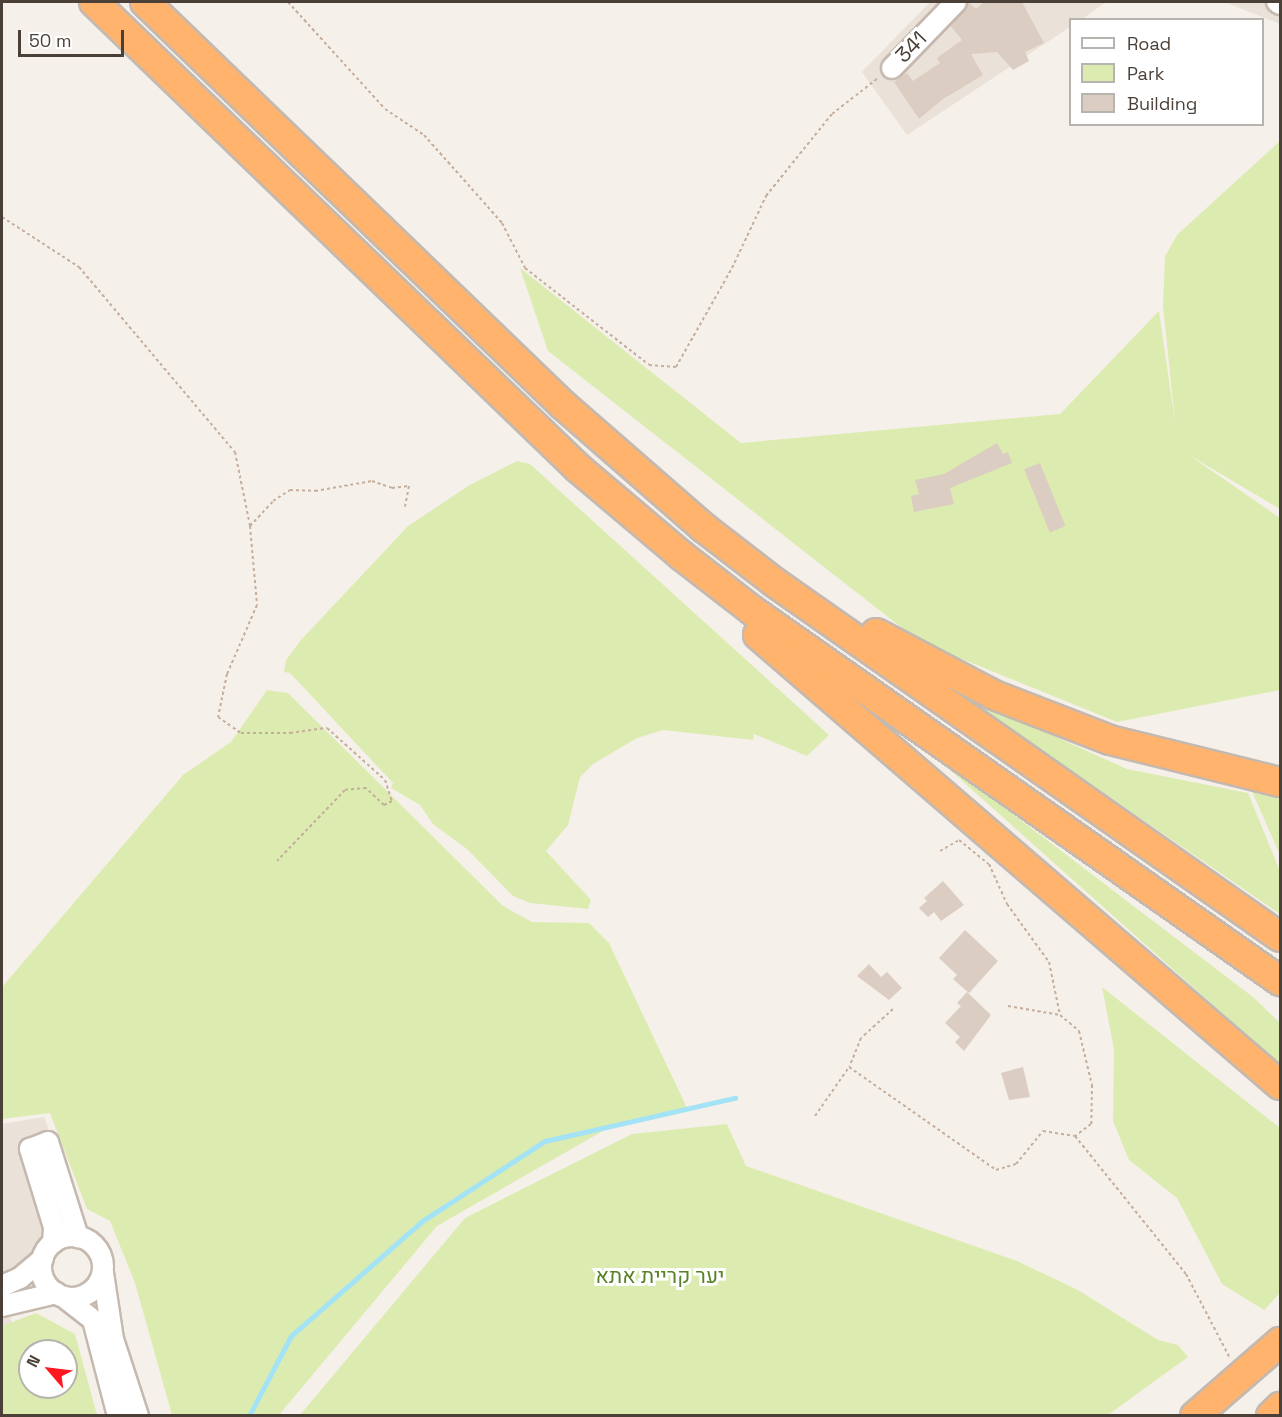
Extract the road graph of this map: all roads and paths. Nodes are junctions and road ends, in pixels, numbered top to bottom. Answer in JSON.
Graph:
{"nodes":[{"id":1,"x":94,"y":2,"type":"edge"},
{"id":2,"x":145,"y":2,"type":"edge"},
{"id":3,"x":288,"y":2,"type":"edge"},
{"id":4,"x":956,"y":2,"type":"edge"},
{"id":5,"x":892,"y":68,"type":"joint"},
{"id":6,"x":2,"y":217,"type":"edge"},
{"id":7,"x":539,"y":431,"type":"junction"},
{"id":8,"x":654,"y":488,"type":"junction"},
{"id":9,"x":405,"y":507,"type":"dead end"},
{"id":10,"x":249,"y":526,"type":"junction"},
{"id":11,"x":1281,"y":782,"type":"edge"},
{"id":12,"x":940,"y":851,"type":"dead end"},
{"id":13,"x":277,"y":861,"type":"dead end"},
{"id":14,"x":1281,"y":937,"type":"edge"},
{"id":15,"x":1281,"y":981,"type":"edge"},
{"id":16,"x":1008,"y":1006,"type":"dead end"},
{"id":17,"x":893,"y":1009,"type":"dead end"},
{"id":18,"x":1060,"y":1015,"type":"junction"},
{"id":19,"x":849,"y":1067,"type":"junction"},
{"id":20,"x":1281,"y":1085,"type":"edge"},
{"id":21,"x":815,"y":1116,"type":"dead end"},
{"id":22,"x":1075,"y":1136,"type":"junction"},
{"id":23,"x":78,"y":1237,"type":"junction"},
{"id":24,"x":48,"y":1251,"type":"junction"},
{"id":25,"x":103,"y":1273,"type":"junction"},
{"id":26,"x":2,"y":1286,"type":"edge"},
{"id":27,"x":60,"y":1295,"type":"junction"},
{"id":28,"x":2,"y":1306,"type":"edge"},
{"id":29,"x":1281,"y":1342,"type":"edge"},
{"id":30,"x":1241,"y":1379,"type":"junction"},
{"id":31,"x":1281,"y":1407,"type":"edge"},
{"id":32,"x":118,"y":1416,"type":"edge"},
{"id":33,"x":138,"y":1416,"type":"edge"},
{"id":34,"x":1195,"y":1416,"type":"edge"},
{"id":35,"x":1271,"y":1416,"type":"edge"}],
"edges":[{"from":1,"to":7,"type":"highway"},
{"from":2,"to":8,"type":"highway"},
{"from":3,"to":5,"type":"path"},
{"from":4,"to":5,"type":"street","name":"341"},
{"from":6,"to":10,"type":"path"},
{"from":7,"to":15,"type":"highway"},
{"from":7,"to":20,"type":"highway"},
{"from":8,"to":11,"type":"highway"},
{"from":8,"to":14,"type":"highway"},
{"from":9,"to":10,"type":"path"},
{"from":10,"to":13,"type":"path"},
{"from":12,"to":18,"type":"path"},
{"from":16,"to":18,"type":"path"},
{"from":17,"to":19,"type":"path"},
{"from":18,"to":22,"type":"path"},
{"from":19,"to":21,"type":"path"},
{"from":19,"to":22,"type":"path"},
{"from":22,"to":30,"type":"path"},
{"from":23,"to":24,"type":"street"},
{"from":23,"to":24,"type":"street"},
{"from":23,"to":25,"type":"street"},
{"from":24,"to":26,"type":"street"},
{"from":24,"to":27,"type":"street"},
{"from":25,"to":27,"type":"street"},
{"from":25,"to":33,"type":"street"},
{"from":27,"to":28,"type":"street"},
{"from":27,"to":32,"type":"street"},
{"from":29,"to":30,"type":"highway"},
{"from":30,"to":34,"type":"highway"},
{"from":31,"to":35,"type":"highway"}]}
